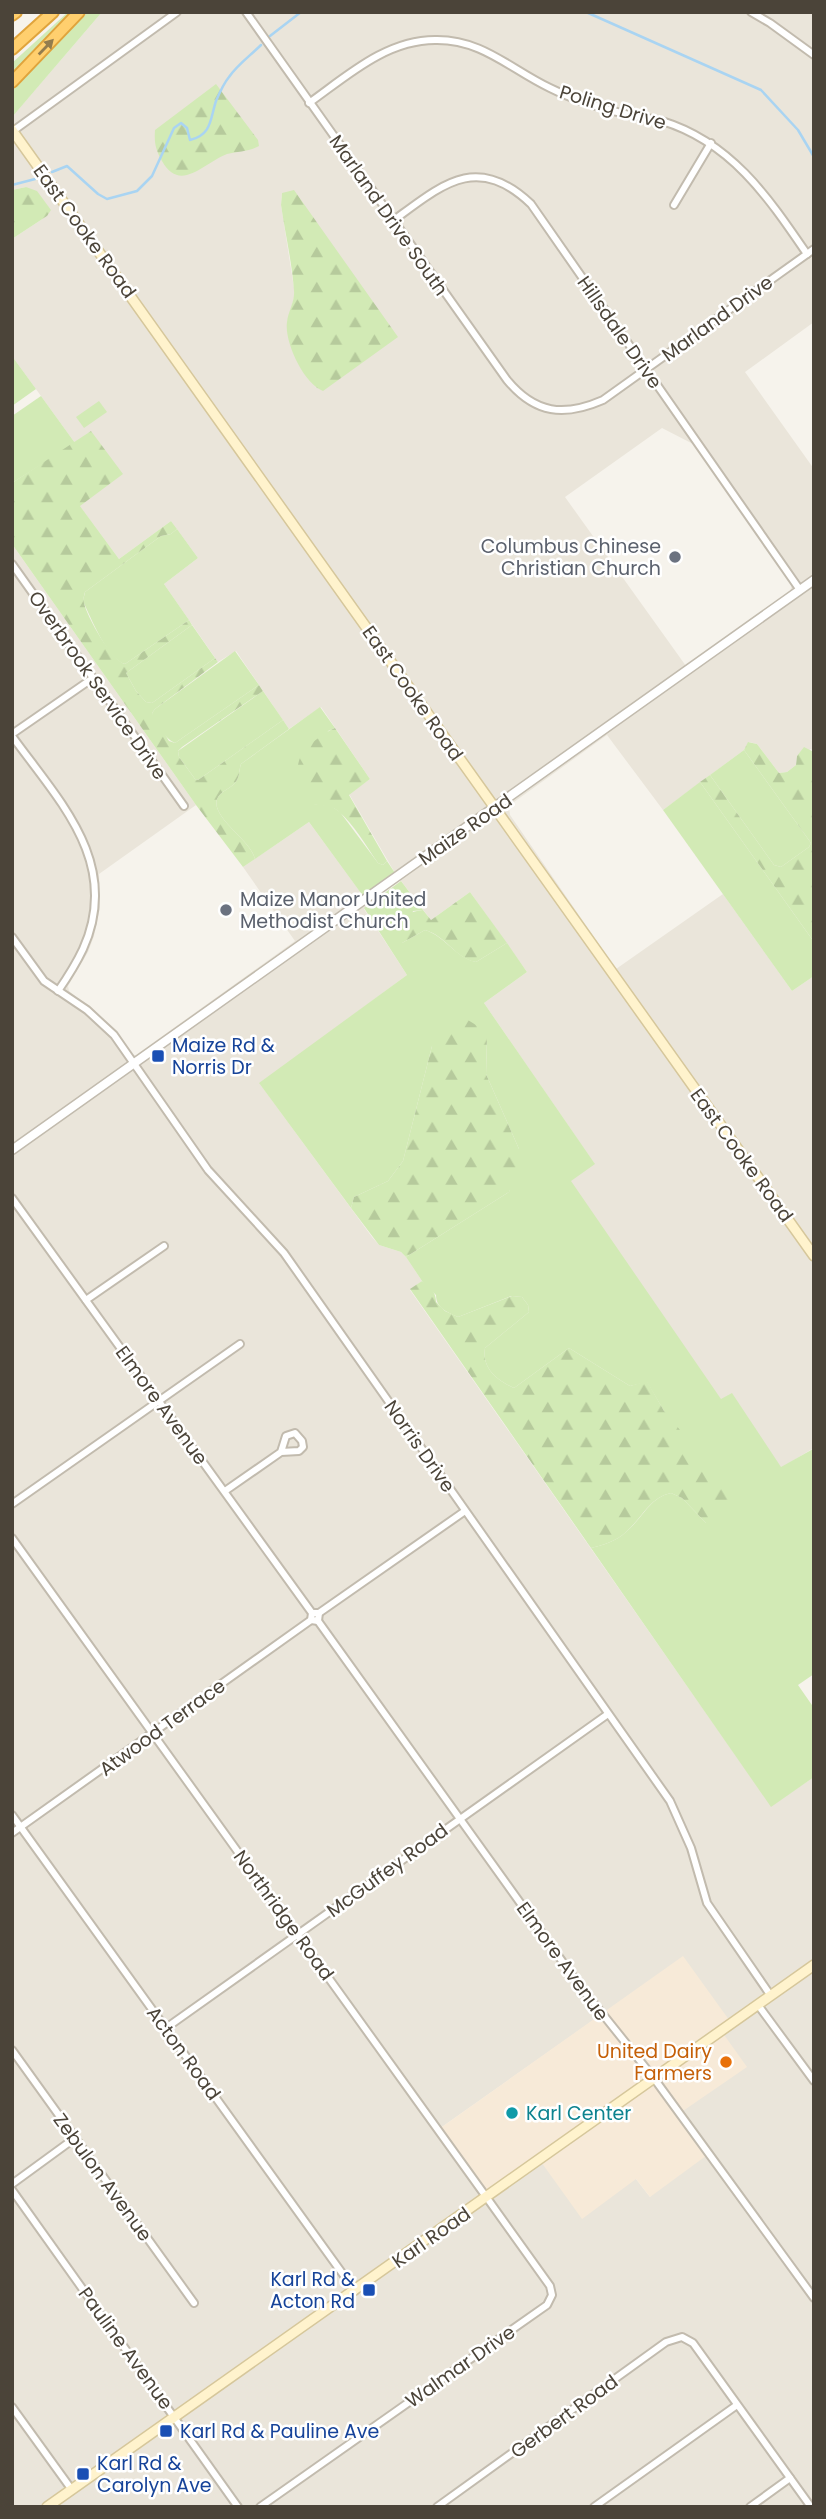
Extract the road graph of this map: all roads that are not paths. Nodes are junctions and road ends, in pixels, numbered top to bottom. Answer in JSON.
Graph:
{"nodes":[{"id":1,"x":53,"y":12,"type":"edge"},
{"id":2,"x":79,"y":12,"type":"edge"},
{"id":3,"x":177,"y":12,"type":"edge"},
{"id":4,"x":246,"y":12,"type":"edge"},
{"id":5,"x":755,"y":13,"type":"edge"},
{"id":6,"x":12,"y":49,"type":"edge"},
{"id":7,"x":814,"y":55,"type":"edge"},
{"id":8,"x":12,"y":82,"type":"edge"},
{"id":9,"x":309,"y":103,"type":"junction"},
{"id":10,"x":12,"y":131,"type":"edge"},
{"id":11,"x":711,"y":143,"type":"junction"},
{"id":12,"x":674,"y":205,"type":"dead end"},
{"id":13,"x":394,"y":220,"type":"junction"},
{"id":14,"x":814,"y":249,"type":"edge"},
{"id":15,"x":807,"y":254,"type":"junction"},
{"id":16,"x":646,"y":369,"type":"junction"},
{"id":17,"x":543,"y":407,"type":"joint"},
{"id":18,"x":12,"y":564,"type":"edge"},
{"id":19,"x":814,"y":580,"type":"edge"},
{"id":20,"x":800,"y":590,"type":"junction"},
{"id":21,"x":93,"y":678,"type":"junction"},
{"id":22,"x":12,"y":735,"type":"edge"},
{"id":23,"x":184,"y":806,"type":"dead end"},
{"id":24,"x":494,"y":808,"type":"junction"},
{"id":25,"x":12,"y":937,"type":"edge"},
{"id":26,"x":58,"y":991,"type":"junction"},
{"id":27,"x":132,"y":1065,"type":"junction"},
{"id":28,"x":13,"y":1148,"type":"edge"},
{"id":29,"x":12,"y":1198,"type":"edge"},
{"id":30,"x":164,"y":1246,"type":"dead end"},
{"id":31,"x":814,"y":1256,"type":"edge"},
{"id":32,"x":86,"y":1300,"type":"junction"},
{"id":33,"x":240,"y":1344,"type":"dead end"},
{"id":34,"x":158,"y":1401,"type":"junction"},
{"id":35,"x":281,"y":1452,"type":"dead end"},
{"id":36,"x":225,"y":1491,"type":"junction"},
{"id":37,"x":12,"y":1504,"type":"edge"},
{"id":38,"x":465,"y":1511,"type":"junction"},
{"id":39,"x":12,"y":1538,"type":"edge"},
{"id":40,"x":315,"y":1617,"type":"junction"},
{"id":41,"x":608,"y":1714,"type":"junction"},
{"id":42,"x":153,"y":1733,"type":"junction"},
{"id":43,"x":12,"y":1815,"type":"edge"},
{"id":44,"x":460,"y":1818,"type":"junction"},
{"id":45,"x":20,"y":1827,"type":"junction"},
{"id":46,"x":12,"y":1833,"type":"edge"},
{"id":47,"x":298,"y":1934,"type":"junction"},
{"id":48,"x":814,"y":1965,"type":"edge"},
{"id":49,"x":771,"y":1996,"type":"junction"},
{"id":50,"x":758,"y":2005,"type":"junction"},
{"id":51,"x":166,"y":2028,"type":"junction"},
{"id":52,"x":12,"y":2050,"type":"edge"},
{"id":53,"x":655,"y":2079,"type":"junction"},
{"id":54,"x":814,"y":2081,"type":"edge"},
{"id":55,"x":75,"y":2138,"type":"junction"},
{"id":56,"x":12,"y":2184,"type":"edge"},
{"id":57,"x":12,"y":2190,"type":"edge"},
{"id":58,"x":487,"y":2198,"type":"junction"},
{"id":59,"x":355,"y":2291,"type":"junction"},
{"id":60,"x":552,"y":2295,"type":"joint"},
{"id":61,"x":814,"y":2298,"type":"edge"},
{"id":62,"x":194,"y":2303,"type":"dead end"},
{"id":63,"x":737,"y":2405,"type":"junction"},
{"id":64,"x":12,"y":2407,"type":"edge"},
{"id":65,"x":175,"y":2418,"type":"junction"},
{"id":66,"x":790,"y":2479,"type":"junction"},
{"id":67,"x":72,"y":2490,"type":"junction"},
{"id":68,"x":47,"y":2507,"type":"edge"},
{"id":69,"x":238,"y":2507,"type":"edge"},
{"id":70,"x":260,"y":2507,"type":"edge"},
{"id":71,"x":437,"y":2507,"type":"edge"},
{"id":72,"x":594,"y":2507,"type":"edge"},
{"id":73,"x":750,"y":2507,"type":"edge"},
{"id":74,"x":811,"y":2507,"type":"edge"}],
"edges":[{"from":1,"to":6,"type":"highway"},
{"from":8,"to":2,"type":"highway","one_way":true},
{"from":3,"to":10,"type":"street"},
{"from":4,"to":9,"type":"street","name":"Marland Drive South"},
{"from":5,"to":7,"type":"street"},
{"from":9,"to":11,"type":"street","name":"Poling Drive"},
{"from":9,"to":13,"type":"street","name":"Marland Drive South"},
{"from":10,"to":24,"type":"main road","name":"East Cooke Road"},
{"from":11,"to":12,"type":"street"},
{"from":11,"to":15,"type":"street","name":"Poling Drive"},
{"from":13,"to":16,"type":"street","name":"Hillsdale Drive"},
{"from":13,"to":17,"type":"street","name":"Marland Drive South"},
{"from":14,"to":15,"type":"street","name":"Marland Drive"},
{"from":15,"to":16,"type":"street","name":"Marland Drive"},
{"from":16,"to":17,"type":"street","name":"Marland Drive"},
{"from":16,"to":20,"type":"street","name":"Hillsdale Drive"},
{"from":18,"to":21,"type":"street","name":"Overbrook Service Drive"},
{"from":19,"to":20,"type":"street","name":"Maize Road"},
{"from":20,"to":24,"type":"street","name":"Maize Road"},
{"from":21,"to":22,"type":"street"},
{"from":21,"to":23,"type":"street","name":"Overbrook Service Drive"},
{"from":22,"to":26,"type":"street"},
{"from":24,"to":27,"type":"street","name":"Maize Road"},
{"from":24,"to":31,"type":"main road","name":"East Cooke Road"},
{"from":25,"to":26,"type":"street","name":"Norris Drive"},
{"from":26,"to":27,"type":"street","name":"Norris Drive"},
{"from":27,"to":28,"type":"street","name":"Maize Road"},
{"from":27,"to":38,"type":"street","name":"Norris Drive"},
{"from":29,"to":32,"type":"street","name":"Elmore Avenue"},
{"from":30,"to":32,"type":"street"},
{"from":32,"to":34,"type":"street","name":"Elmore Avenue"},
{"from":33,"to":34,"type":"street"},
{"from":34,"to":36,"type":"street","name":"Elmore Avenue"},
{"from":34,"to":37,"type":"street"},
{"from":35,"to":36,"type":"street"},
{"from":36,"to":40,"type":"street","name":"Elmore Avenue"},
{"from":38,"to":40,"type":"street","name":"Atwood Terrace"},
{"from":38,"to":41,"type":"street","name":"Norris Drive"},
{"from":39,"to":42,"type":"street","name":"Northridge Road"},
{"from":40,"to":42,"type":"street","name":"Atwood Terrace"},
{"from":40,"to":44,"type":"street","name":"Elmore Avenue"},
{"from":41,"to":44,"type":"street","name":"McGuffey Road"},
{"from":41,"to":49,"type":"street","name":"Norris Drive"},
{"from":42,"to":45,"type":"street","name":"Atwood Terrace"},
{"from":42,"to":47,"type":"street","name":"Northridge Road"},
{"from":43,"to":45,"type":"street","name":"Acton Road"},
{"from":44,"to":47,"type":"street","name":"McGuffey Road"},
{"from":44,"to":53,"type":"street","name":"Elmore Avenue"},
{"from":45,"to":46,"type":"street","name":"Atwood Terrace"},
{"from":45,"to":51,"type":"street","name":"Acton Road"},
{"from":47,"to":51,"type":"street","name":"McGuffey Road"},
{"from":47,"to":58,"type":"street","name":"Northridge Road"},
{"from":48,"to":49,"type":"main road","name":"Karl Road"},
{"from":49,"to":50,"type":"main road","name":"Karl Road"},
{"from":50,"to":53,"type":"main road","name":"Karl Road"},
{"from":50,"to":54,"type":"street"},
{"from":51,"to":59,"type":"street","name":"Acton Road"},
{"from":52,"to":55,"type":"street","name":"Zebulon Avenue"},
{"from":53,"to":58,"type":"main road","name":"Karl Road"},
{"from":53,"to":61,"type":"street","name":"Elmore Avenue"},
{"from":55,"to":56,"type":"street"},
{"from":55,"to":62,"type":"street","name":"Zebulon Avenue"},
{"from":57,"to":65,"type":"street","name":"Pauline Avenue"},
{"from":58,"to":59,"type":"main road","name":"Karl Road"},
{"from":58,"to":60,"type":"street","name":"Northridge Road"},
{"from":59,"to":65,"type":"main road","name":"Karl Road"},
{"from":60,"to":70,"type":"street","name":"Walmar Drive"},
{"from":63,"to":66,"type":"street"},
{"from":63,"to":71,"type":"street","name":"Gerbert Road"},
{"from":63,"to":72,"type":"street"},
{"from":64,"to":67,"type":"street"},
{"from":65,"to":67,"type":"main road","name":"Karl Road"},
{"from":65,"to":69,"type":"street","name":"Pauline Avenue"},
{"from":66,"to":73,"type":"street"},
{"from":66,"to":74,"type":"street"},
{"from":67,"to":68,"type":"main road","name":"Karl Road"}]}
